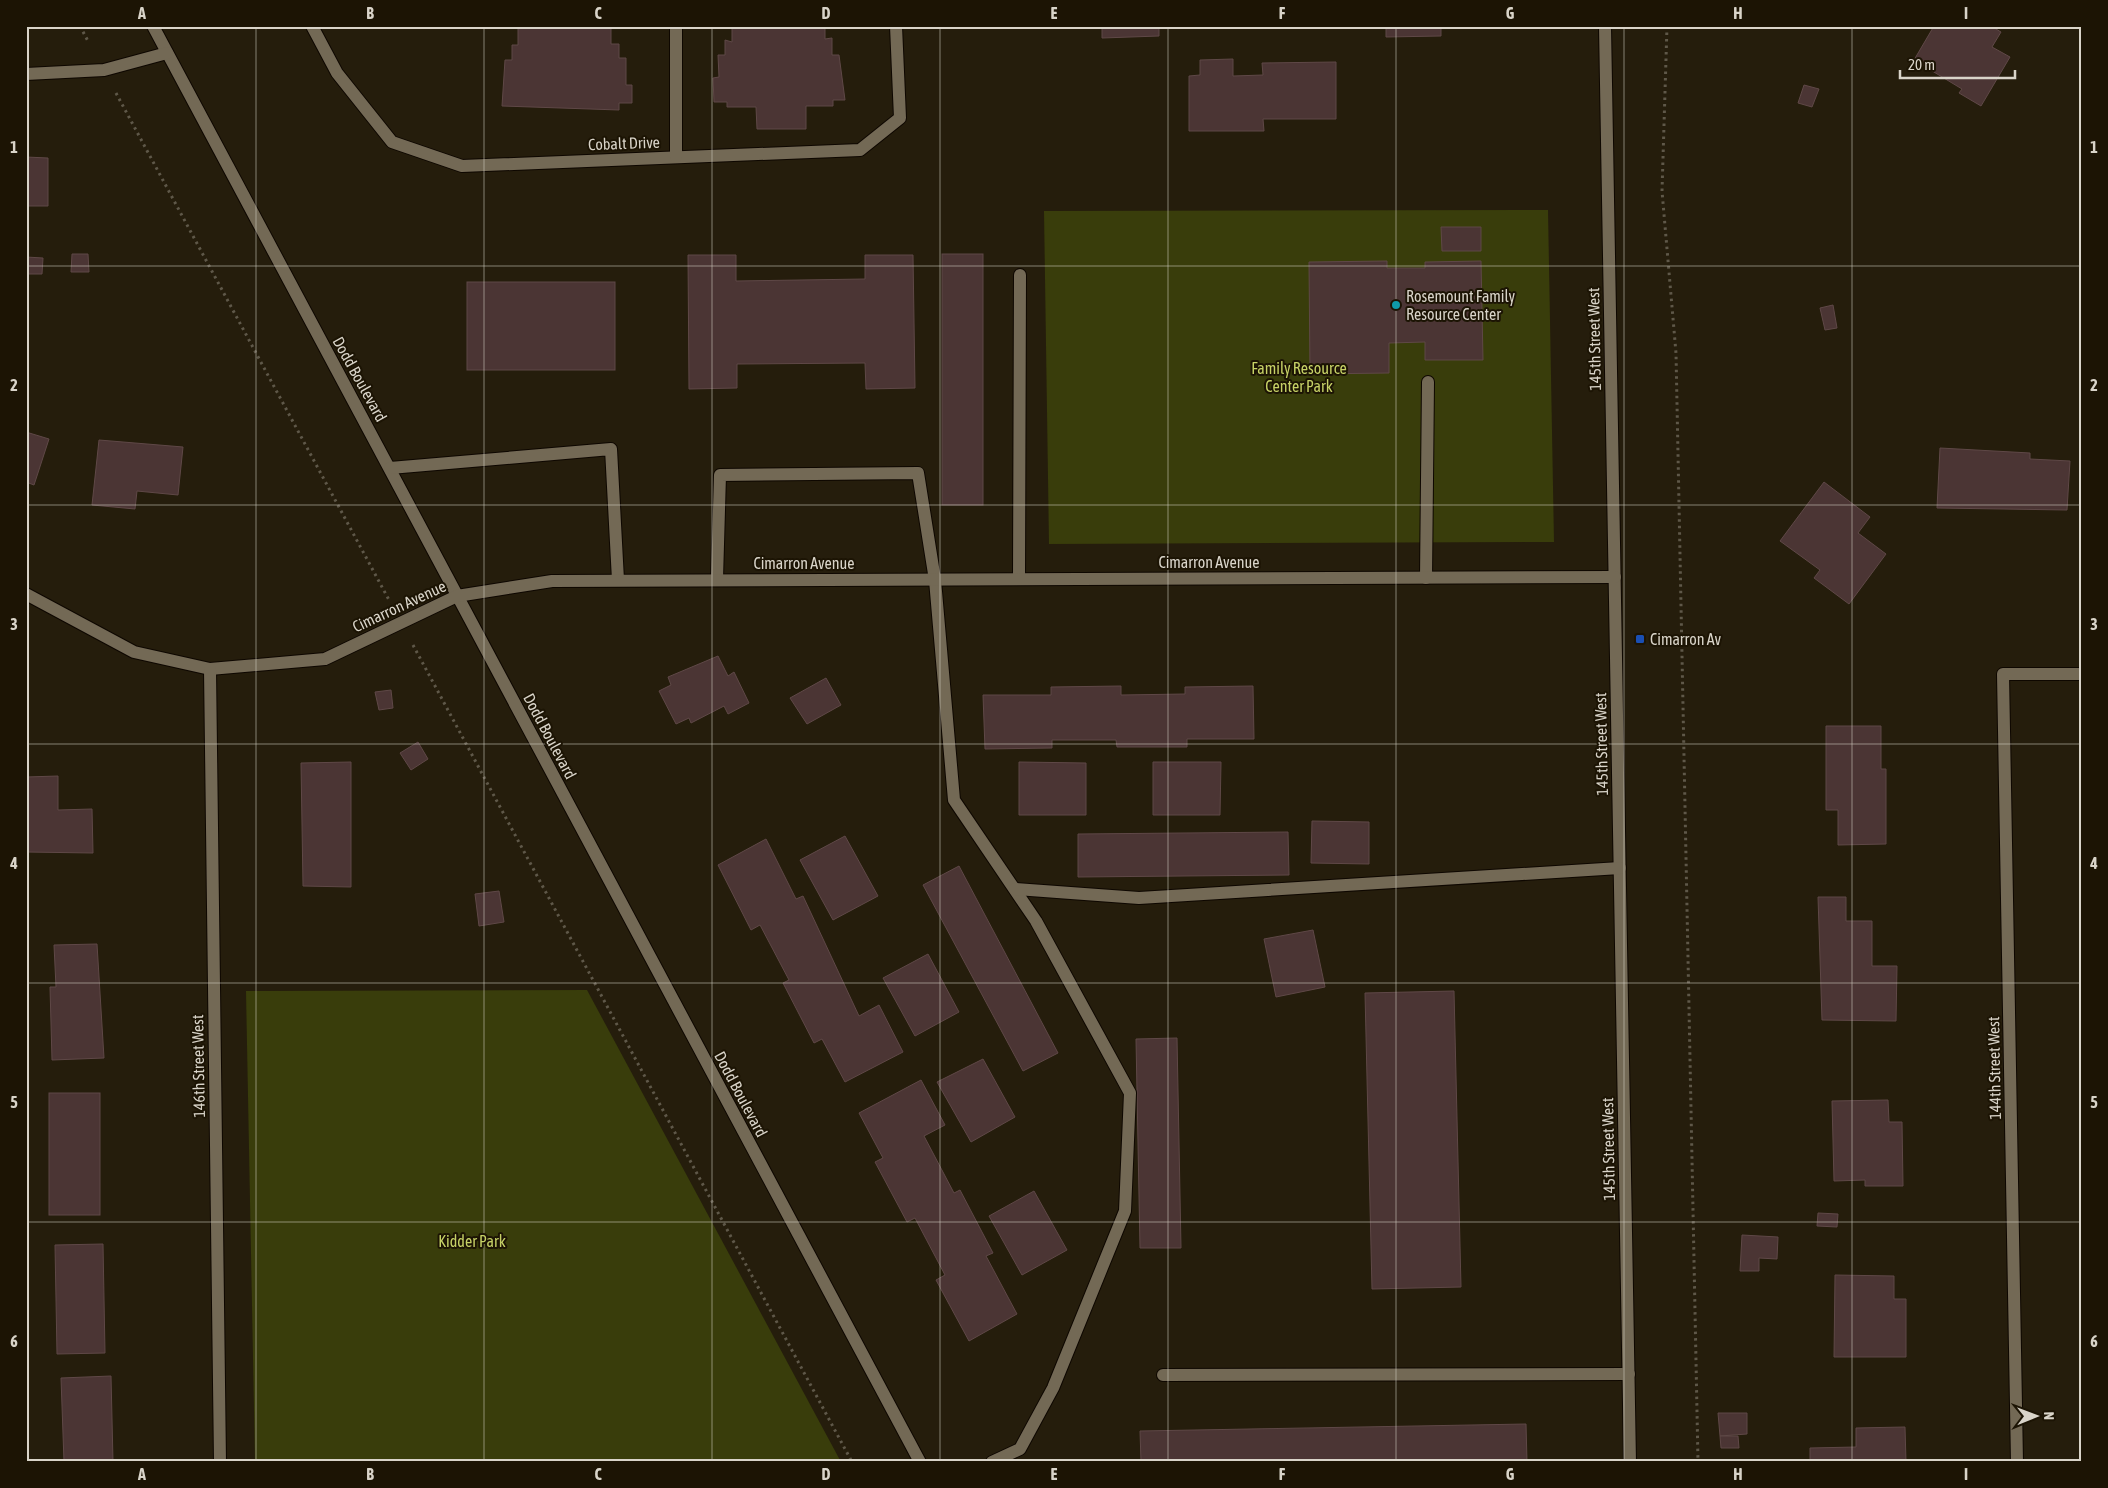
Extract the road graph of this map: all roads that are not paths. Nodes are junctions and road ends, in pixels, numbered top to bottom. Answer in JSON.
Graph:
{"nodes":[{"id":1,"x":152,"y":26,"type":"edge"},
{"id":2,"x":312,"y":26,"type":"edge"},
{"id":3,"x":676,"y":26,"type":"edge"},
{"id":4,"x":896,"y":26,"type":"edge"},
{"id":5,"x":1605,"y":26,"type":"edge"},
{"id":6,"x":167,"y":53,"type":"junction"},
{"id":7,"x":26,"y":74,"type":"edge"},
{"id":8,"x":676,"y":157,"type":"junction"},
{"id":9,"x":1020,"y":275,"type":"dead end"},
{"id":10,"x":1428,"y":382,"type":"dead end"},
{"id":11,"x":390,"y":468,"type":"junction"},
{"id":12,"x":1615,"y":577,"type":"junction"},
{"id":13,"x":1426,"y":578,"type":"junction"},
{"id":14,"x":717,"y":579,"type":"junction"},
{"id":15,"x":1019,"y":579,"type":"junction"},
{"id":16,"x":618,"y":580,"type":"junction"},
{"id":17,"x":935,"y":580,"type":"junction"},
{"id":18,"x":26,"y":594,"type":"edge"},
{"id":19,"x":457,"y":596,"type":"junction"},
{"id":20,"x":210,"y":670,"type":"junction"},
{"id":21,"x":2082,"y":674,"type":"edge"},
{"id":22,"x":1620,"y":868,"type":"junction"},
{"id":23,"x":1015,"y":889,"type":"junction"},
{"id":24,"x":1629,"y":1374,"type":"junction"},
{"id":25,"x":1163,"y":1375,"type":"dead end"},
{"id":26,"x":220,"y":1462,"type":"edge"},
{"id":27,"x":920,"y":1462,"type":"edge"},
{"id":28,"x":992,"y":1462,"type":"edge"},
{"id":29,"x":1630,"y":1462,"type":"edge"},
{"id":30,"x":2016,"y":1462,"type":"edge"}],
"edges":[{"from":1,"to":6,"type":"street","name":"Dodd Boulevard"},
{"from":2,"to":8,"type":"street","name":"Cobalt Drive"},
{"from":3,"to":8,"type":"street"},
{"from":4,"to":8,"type":"street","name":"Cobalt Drive"},
{"from":5,"to":12,"type":"street","name":"145th Street West"},
{"from":6,"to":7,"type":"street"},
{"from":6,"to":11,"type":"street","name":"Dodd Boulevard"},
{"from":9,"to":15,"type":"street"},
{"from":10,"to":13,"type":"street"},
{"from":11,"to":16,"type":"street"},
{"from":11,"to":19,"type":"street","name":"Dodd Boulevard"},
{"from":12,"to":13,"type":"street","name":"Cimarron Avenue"},
{"from":12,"to":22,"type":"street","name":"145th Street West"},
{"from":13,"to":15,"type":"street","name":"Cimarron Avenue"},
{"from":14,"to":16,"type":"street","name":"Cimarron Avenue"},
{"from":14,"to":17,"type":"street","name":"Cimarron Avenue"},
{"from":14,"to":17,"type":"street"},
{"from":15,"to":17,"type":"street","name":"Cimarron Avenue"},
{"from":16,"to":19,"type":"street","name":"Cimarron Avenue"},
{"from":17,"to":23,"type":"street"},
{"from":18,"to":20,"type":"street","name":"Cimarron Avenue"},
{"from":19,"to":20,"type":"street","name":"Cimarron Avenue"},
{"from":19,"to":27,"type":"street","name":"Dodd Boulevard"},
{"from":20,"to":26,"type":"street","name":"146th Street West"},
{"from":21,"to":30,"type":"street","name":"144th Street West"},
{"from":22,"to":23,"type":"street"},
{"from":22,"to":24,"type":"street","name":"145th Street West"},
{"from":23,"to":28,"type":"street"},
{"from":24,"to":25,"type":"street"},
{"from":24,"to":29,"type":"street","name":"145th Street West"}]}
